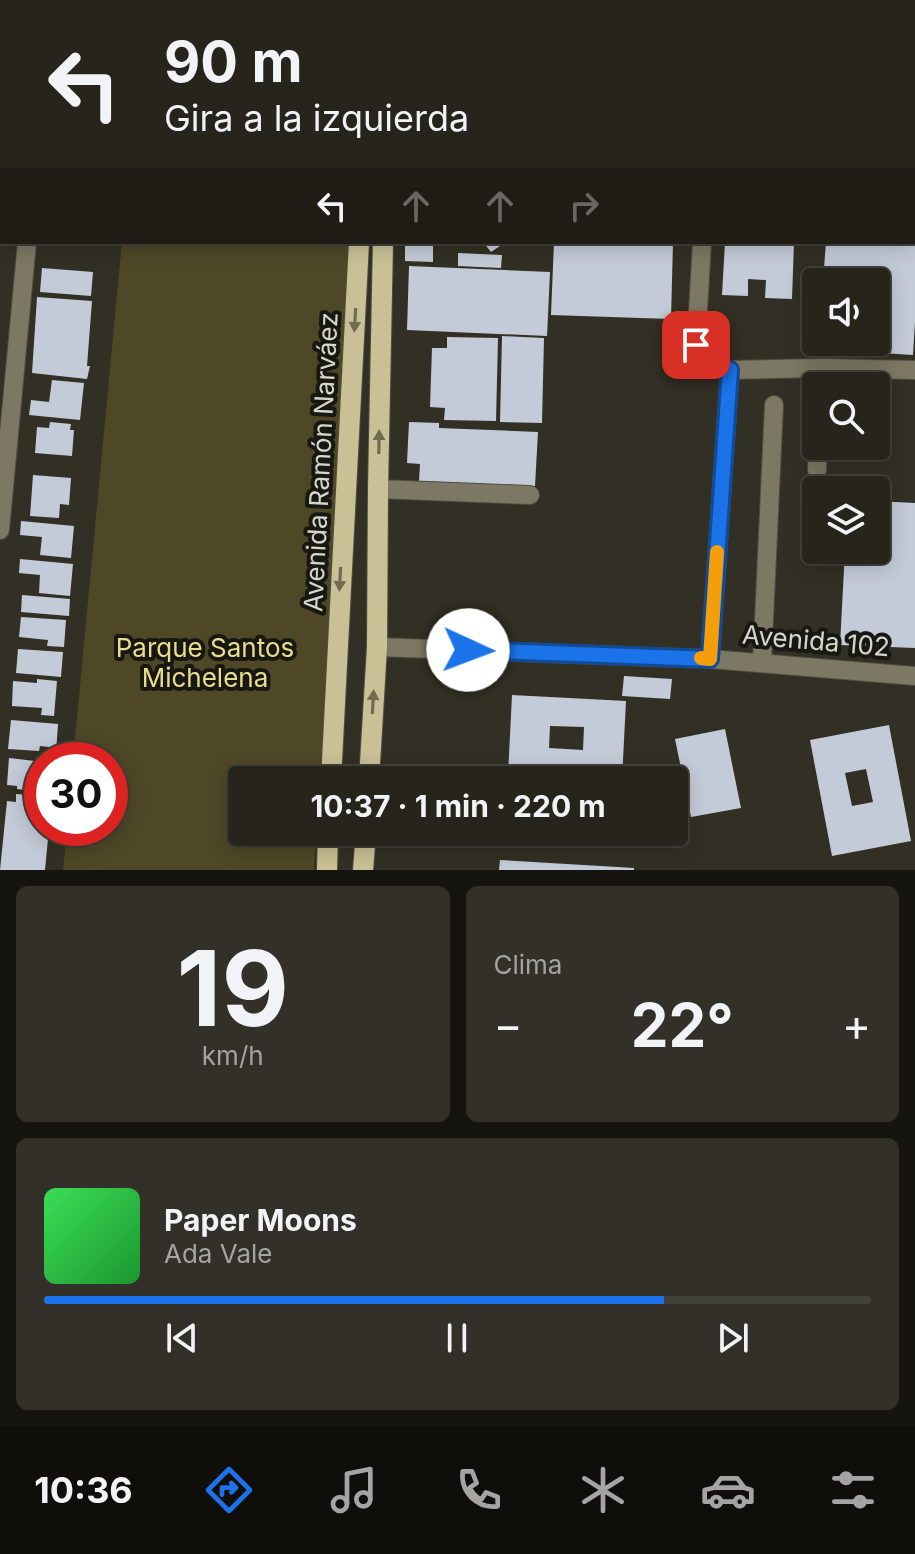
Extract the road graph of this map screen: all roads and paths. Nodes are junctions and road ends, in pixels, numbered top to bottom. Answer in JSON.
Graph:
{"nodes":[{"id":1,"x":27,"y":244,"type":"edge"},
{"id":2,"x":359,"y":244,"type":"edge"},
{"id":3,"x":383,"y":244,"type":"edge"},
{"id":4,"x":702,"y":244,"type":"edge"},
{"id":5,"x":730,"y":370,"type":"junction"},
{"id":6,"x":915,"y":370,"type":"edge"},
{"id":7,"x":889,"y":372,"type":"edge"},
{"id":8,"x":802,"y":375,"type":"edge"},
{"id":9,"x":6,"y":395,"type":"edge"},
{"id":10,"x":774,"y":405,"type":"dead end"},
{"id":11,"x":817,"y":460,"type":"edge"},
{"id":12,"x":817,"y":470,"type":"dead end"},
{"id":13,"x":378,"y":489,"type":"junction"},
{"id":14,"x":530,"y":495,"type":"dead end"},
{"id":15,"x":0,"y":530,"type":"edge"},
{"id":16,"x":377,"y":647,"type":"junction"},
{"id":17,"x":710,"y":659,"type":"junction"},
{"id":18,"x":762,"y":663,"type":"junction"},
{"id":19,"x":915,"y":676,"type":"edge"},
{"id":20,"x":332,"y":766,"type":"edge"},
{"id":21,"x":370,"y":766,"type":"edge"},
{"id":22,"x":328,"y":846,"type":"edge"},
{"id":23,"x":365,"y":846,"type":"edge"},
{"id":24,"x":327,"y":870,"type":"edge"},
{"id":25,"x":363,"y":870,"type":"edge"}],
"edges":[{"from":1,"to":9,"type":"street"},
{"from":2,"to":20,"type":"main road","name":"Avenida Ramón Narváez","one_way":true},
{"from":13,"to":3,"type":"main road","name":"Avenida Ramón Narváez","one_way":true},
{"from":4,"to":5,"type":"street"},
{"from":5,"to":8,"type":"street"},
{"from":5,"to":17,"type":"street"},
{"from":6,"to":7,"type":"street"},
{"from":9,"to":15,"type":"street"},
{"from":10,"to":18,"type":"street"},
{"from":11,"to":12,"type":"street"},
{"from":13,"to":14,"type":"street"},
{"from":13,"to":16,"type":"main road","name":"Avenida Ramón Narváez"},
{"from":16,"to":17,"type":"street","name":"Avenida 102"},
{"from":21,"to":16,"type":"main road","name":"Avenida Ramón Narváez","one_way":true},
{"from":17,"to":18,"type":"street","name":"Avenida 102"},
{"from":18,"to":19,"type":"street","name":"Avenida 102"},
{"from":22,"to":24,"type":"main road"},
{"from":23,"to":25,"type":"main road"}]}
